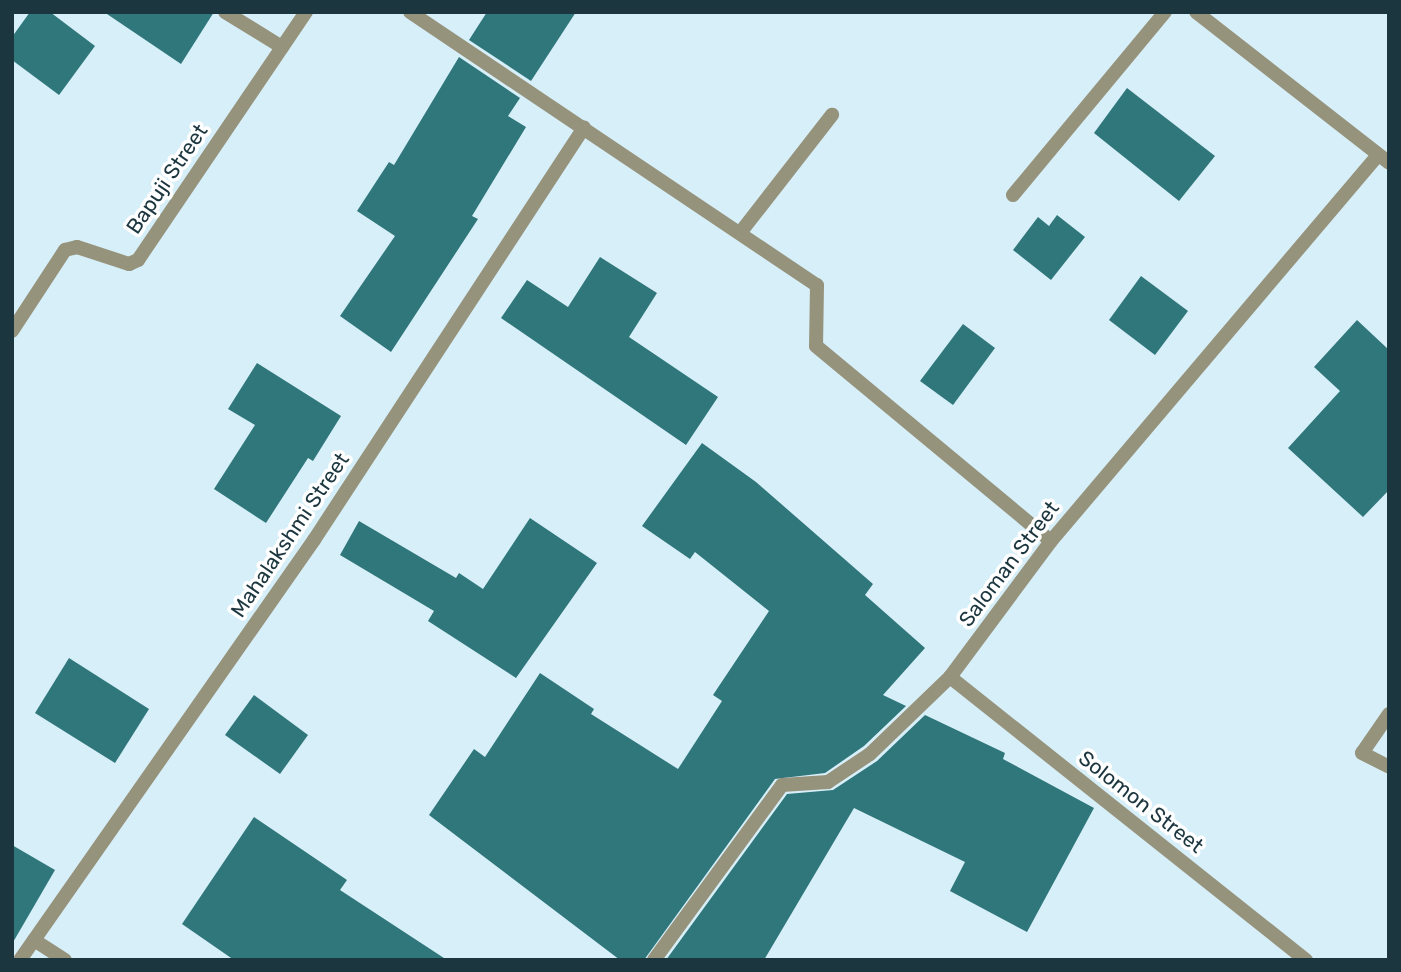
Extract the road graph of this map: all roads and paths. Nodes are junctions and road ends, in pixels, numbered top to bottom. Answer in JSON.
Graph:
{"nodes":[{"id":1,"x":225,"y":12,"type":"edge"},
{"id":2,"x":306,"y":12,"type":"edge"},
{"id":3,"x":410,"y":12,"type":"edge"},
{"id":4,"x":1165,"y":12,"type":"edge"},
{"id":5,"x":1196,"y":12,"type":"edge"},
{"id":6,"x":282,"y":47,"type":"junction"},
{"id":7,"x":832,"y":115,"type":"dead end"},
{"id":8,"x":584,"y":127,"type":"junction"},
{"id":9,"x":1383,"y":159,"type":"edge"},
{"id":10,"x":1013,"y":195,"type":"dead end"},
{"id":11,"x":740,"y":233,"type":"junction"},
{"id":12,"x":12,"y":331,"type":"edge"},
{"id":13,"x":1051,"y":541,"type":"junction"},
{"id":14,"x":950,"y":677,"type":"junction"},
{"id":15,"x":1389,"y":714,"type":"edge"},
{"id":16,"x":1389,"y":767,"type":"edge"},
{"id":17,"x":34,"y":940,"type":"junction"},
{"id":18,"x":20,"y":960,"type":"edge"},
{"id":19,"x":65,"y":960,"type":"edge"},
{"id":20,"x":654,"y":960,"type":"edge"},
{"id":21,"x":1306,"y":960,"type":"edge"}],
"edges":[{"from":1,"to":6,"type":"street"},
{"from":2,"to":6,"type":"street","name":"Bapuji Street"},
{"from":3,"to":8,"type":"street"},
{"from":4,"to":10,"type":"street"},
{"from":5,"to":9,"type":"street"},
{"from":6,"to":12,"type":"street","name":"Bapuji Street"},
{"from":7,"to":11,"type":"street"},
{"from":8,"to":11,"type":"street"},
{"from":8,"to":17,"type":"street","name":"Mahalakshmi Street"},
{"from":9,"to":13,"type":"street","name":"Saloman Street"},
{"from":11,"to":13,"type":"street"},
{"from":13,"to":14,"type":"street","name":"Saloman Street"},
{"from":14,"to":20,"type":"street","name":"Saloman Street"},
{"from":14,"to":21,"type":"street","name":"Solomon Street"},
{"from":15,"to":16,"type":"street"},
{"from":17,"to":18,"type":"street","name":"Mahalakshmi Street"},
{"from":17,"to":19,"type":"street"}]}
